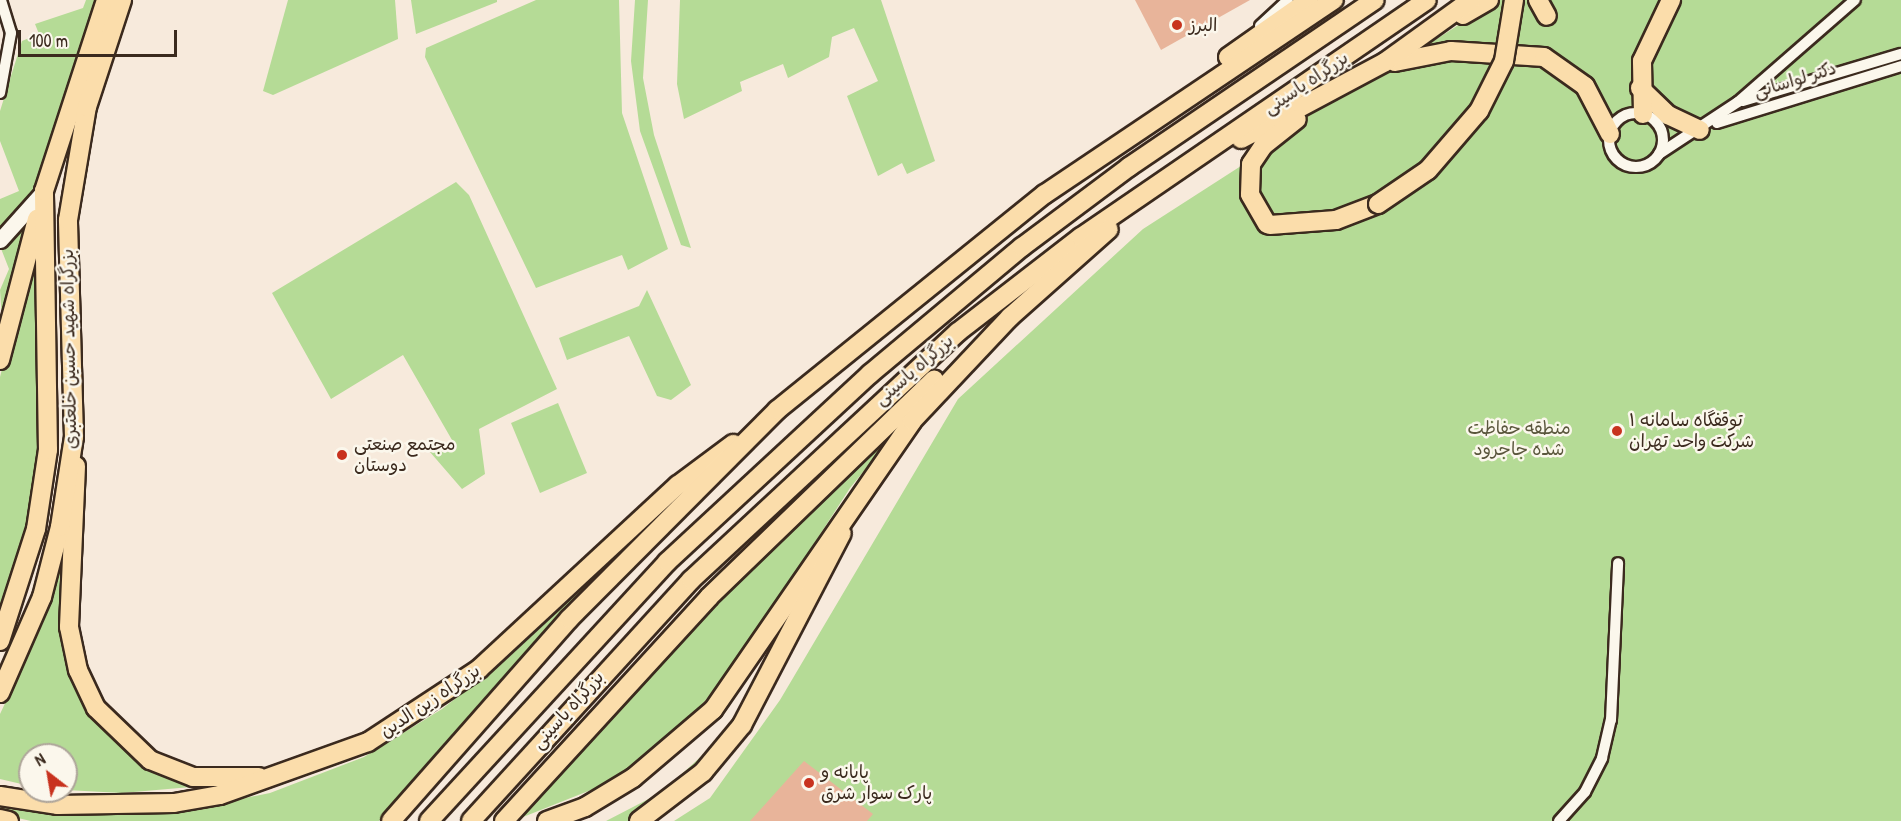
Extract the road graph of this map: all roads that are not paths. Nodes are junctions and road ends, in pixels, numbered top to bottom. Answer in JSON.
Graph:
{"nodes":[{"id":1,"x":1,"y":0,"type":"edge"},
{"id":2,"x":106,"y":0,"type":"edge"},
{"id":3,"x":122,"y":0,"type":"edge"},
{"id":4,"x":1288,"y":0,"type":"edge"},
{"id":5,"x":1309,"y":0,"type":"edge"},
{"id":6,"x":1334,"y":0,"type":"edge"},
{"id":7,"x":1375,"y":0,"type":"edge"},
{"id":8,"x":1427,"y":0,"type":"edge"},
{"id":9,"x":1471,"y":0,"type":"edge"},
{"id":10,"x":1489,"y":0,"type":"edge"},
{"id":11,"x":1514,"y":0,"type":"edge"},
{"id":12,"x":1671,"y":0,"type":"edge"},
{"id":13,"x":1855,"y":0,"type":"edge"},
{"id":14,"x":1405,"y":49,"type":"junction"},
{"id":15,"x":1233,"y":54,"type":"junction"},
{"id":16,"x":1901,"y":54,"type":"edge"},
{"id":17,"x":5,"y":66,"type":"edge"},
{"id":18,"x":1901,"y":66,"type":"edge"},
{"id":19,"x":1371,"y":70,"type":"junction"},
{"id":20,"x":1640,"y":88,"type":"junction"},
{"id":21,"x":1334,"y":89,"type":"junction"},
{"id":22,"x":0,"y":93,"type":"edge"},
{"id":23,"x":1738,"y":102,"type":"junction"},
{"id":24,"x":1642,"y":114,"type":"junction"},
{"id":25,"x":1145,"y":124,"type":"junction"},
{"id":26,"x":1700,"y":129,"type":"junction"},
{"id":27,"x":1610,"y":134,"type":"junction"},
{"id":28,"x":1659,"y":154,"type":"junction"},
{"id":29,"x":1162,"y":181,"type":"junction"},
{"id":30,"x":44,"y":191,"type":"junction"},
{"id":31,"x":1144,"y":194,"type":"junction"},
{"id":32,"x":0,"y":240,"type":"edge"},
{"id":33,"x":1010,"y":317,"type":"junction"},
{"id":34,"x":0,"y":360,"type":"edge"},
{"id":35,"x":777,"y":410,"type":"junction"},
{"id":36,"x":74,"y":436,"type":"junction"},
{"id":37,"x":858,"y":502,"type":"junction"},
{"id":38,"x":1618,"y":563,"type":"dead end"},
{"id":39,"x":0,"y":641,"type":"edge"},
{"id":40,"x":0,"y":693,"type":"edge"},
{"id":41,"x":276,"y":777,"type":"junction"},
{"id":42,"x":0,"y":796,"type":"edge"},
{"id":43,"x":0,"y":819,"type":"edge"},
{"id":44,"x":9,"y":821,"type":"edge"},
{"id":45,"x":391,"y":821,"type":"edge"},
{"id":46,"x":429,"y":821,"type":"edge"},
{"id":47,"x":471,"y":821,"type":"edge"},
{"id":48,"x":504,"y":821,"type":"edge"},
{"id":49,"x":547,"y":821,"type":"edge"},
{"id":50,"x":639,"y":821,"type":"edge"},
{"id":51,"x":1559,"y":821,"type":"edge"}],
"edges":[{"from":1,"to":17,"type":"street"},
{"from":2,"to":30,"type":"highway","name":"بزرگراه شهید حسین خلعتبری"},
{"from":3,"to":36,"type":"highway","name":"بزرگراه شهید حسین خلعتبری"},
{"from":4,"to":15,"type":"street"},
{"from":5,"to":15,"type":"highway"},
{"from":6,"to":25,"type":"highway"},
{"from":7,"to":46,"type":"highway","name":"بزرگراه یاسینی"},
{"from":8,"to":29,"type":"highway","name":"بزرگراه یاسینی"},
{"from":9,"to":14,"type":"highway"},
{"from":10,"to":14,"type":"highway"},
{"from":11,"to":21,"type":"highway","bridge":true},
{"from":12,"to":20,"type":"highway"},
{"from":13,"to":23,"type":"street"},
{"from":14,"to":19,"type":"highway"},
{"from":15,"to":25,"type":"highway"},
{"from":16,"to":23,"type":"street","name":"دکتر لواسانی"},
{"from":17,"to":22,"type":"street"},
{"from":18,"to":26,"type":"street","name":"دکتر لواسانی"},
{"from":19,"to":21,"type":"highway"},
{"from":19,"to":27,"type":"highway"},
{"from":20,"to":24,"type":"highway"},
{"from":20,"to":26,"type":"highway"},
{"from":21,"to":29,"type":"highway"},
{"from":23,"to":26,"type":"street"},
{"from":24,"to":27,"type":"street"},
{"from":24,"to":28,"type":"street"},
{"from":25,"to":35,"type":"highway"},
{"from":26,"to":28,"type":"street"},
{"from":27,"to":28,"type":"street"},
{"from":29,"to":31,"type":"highway","name":"بزرگراه یاسینی"},
{"from":30,"to":32,"type":"main road"},
{"from":30,"to":34,"type":"highway"},
{"from":30,"to":39,"type":"highway","name":"بزرگراه شهید حسین خلعتبری"},
{"from":31,"to":33,"type":"highway"},
{"from":31,"to":47,"type":"highway","name":"بزرگراه یاسینی"},
{"from":33,"to":37,"type":"highway"},
{"from":33,"to":48,"type":"highway"},
{"from":35,"to":41,"type":"highway","name":"بزرگراه زین الدین"},
{"from":35,"to":45,"type":"highway"},
{"from":36,"to":40,"type":"highway","name":"بزرگراه شهید حسین خلعتبری"},
{"from":36,"to":41,"type":"highway"},
{"from":37,"to":49,"type":"highway"},
{"from":37,"to":50,"type":"highway"},
{"from":38,"to":51,"type":"street"},
{"from":41,"to":42,"type":"highway","name":"بزرگراه زین الدین"},
{"from":43,"to":44,"type":"highway"}]}
